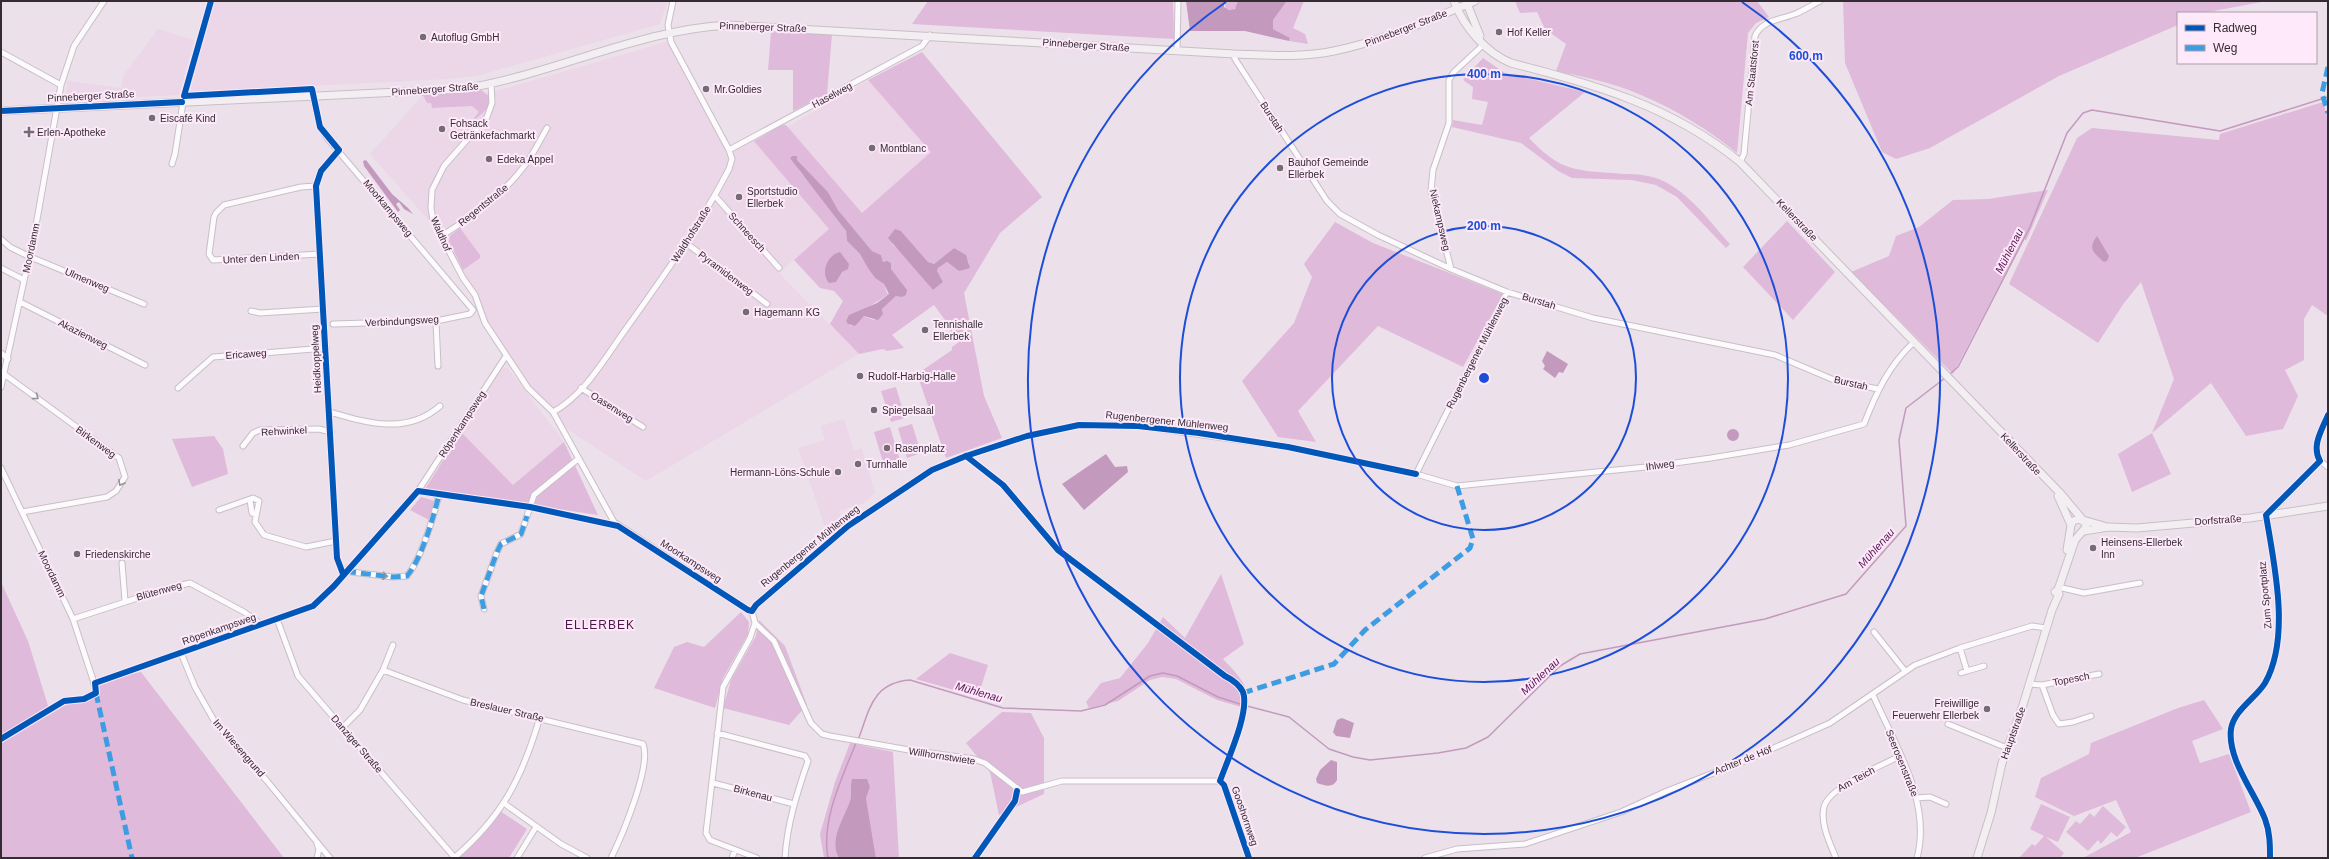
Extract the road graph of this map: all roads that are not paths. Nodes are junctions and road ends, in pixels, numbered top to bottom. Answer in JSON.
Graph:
{"nodes":[{"id":1,"x":104,"y":1,"type":"edge"},
{"id":2,"x":211,"y":1,"type":"edge"},
{"id":3,"x":674,"y":1,"type":"edge"},
{"id":4,"x":1178,"y":1,"type":"edge"},
{"id":5,"x":1454,"y":1,"type":"edge"},
{"id":6,"x":1475,"y":1,"type":"edge"},
{"id":7,"x":1820,"y":1,"type":"edge"},
{"id":8,"x":1467,"y":2,"type":"edge"},
{"id":9,"x":1457,"y":8,"type":"junction"},
{"id":10,"x":669,"y":33,"type":"junction"},
{"id":11,"x":930,"y":35,"type":"junction"},
{"id":12,"x":1484,"y":44,"type":"junction"},
{"id":13,"x":1177,"y":51,"type":"junction"},
{"id":14,"x":1,"y":52,"type":"edge"},
{"id":15,"x":1234,"y":54,"type":"junction"},
{"id":16,"x":491,"y":84,"type":"junction"},
{"id":17,"x":61,"y":85,"type":"junction"},
{"id":18,"x":313,"y":97,"type":"junction"},
{"id":19,"x":182,"y":102,"type":"junction"},
{"id":20,"x":57,"y":108,"type":"junction"},
{"id":21,"x":1,"y":111,"type":"edge"},
{"id":22,"x":547,"y":128,"type":"dead end"},
{"id":23,"x":339,"y":150,"type":"junction"},
{"id":24,"x":729,"y":150,"type":"junction"},
{"id":25,"x":1740,"y":162,"type":"junction"},
{"id":26,"x":172,"y":164,"type":"dead end"},
{"id":27,"x":316,"y":186,"type":"junction"},
{"id":28,"x":714,"y":196,"type":"junction"},
{"id":29,"x":441,"y":236,"type":"junction"},
{"id":30,"x":1,"y":240,"type":"edge"},
{"id":31,"x":686,"y":243,"type":"junction"},
{"id":32,"x":320,"y":254,"type":"junction"},
{"id":33,"x":28,"y":256,"type":"junction"},
{"id":34,"x":1,"y":268,"type":"edge"},
{"id":35,"x":779,"y":268,"type":"dead end"},
{"id":36,"x":1451,"y":269,"type":"junction"},
{"id":37,"x":24,"y":280,"type":"junction"},
{"id":38,"x":1507,"y":292,"type":"junction"},
{"id":39,"x":20,"y":302,"type":"junction"},
{"id":40,"x":144,"y":304,"type":"dead end"},
{"id":41,"x":767,"y":304,"type":"dead end"},
{"id":42,"x":324,"y":308,"type":"junction"},
{"id":43,"x":251,"y":311,"type":"dead end"},
{"id":44,"x":470,"y":314,"type":"joint"},
{"id":45,"x":436,"y":320,"type":"junction"},
{"id":46,"x":333,"y":324,"type":"dead end"},
{"id":47,"x":485,"y":324,"type":"joint"},
{"id":48,"x":1914,"y":342,"type":"junction"},
{"id":49,"x":326,"y":348,"type":"junction"},
{"id":50,"x":1,"y":354,"type":"edge"},
{"id":51,"x":506,"y":356,"type":"junction"},
{"id":52,"x":8,"y":359,"type":"junction"},
{"id":53,"x":145,"y":365,"type":"dead end"},
{"id":54,"x":438,"y":366,"type":"dead end"},
{"id":55,"x":4,"y":374,"type":"junction"},
{"id":56,"x":1,"y":387,"type":"edge"},
{"id":57,"x":178,"y":388,"type":"dead end"},
{"id":58,"x":581,"y":388,"type":"junction"},
{"id":59,"x":1878,"y":389,"type":"junction"},
{"id":60,"x":440,"y":406,"type":"dead end"},
{"id":61,"x":330,"y":412,"type":"junction"},
{"id":62,"x":553,"y":412,"type":"junction"},
{"id":63,"x":2328,"y":415,"type":"edge"},
{"id":64,"x":643,"y":427,"type":"dead end"},
{"id":65,"x":331,"y":432,"type":"junction"},
{"id":66,"x":243,"y":446,"type":"dead end"},
{"id":67,"x":578,"y":459,"type":"junction"},
{"id":68,"x":2320,"y":461,"type":"junction"},
{"id":69,"x":2328,"y":467,"type":"edge"},
{"id":70,"x":1,"y":468,"type":"edge"},
{"id":71,"x":1416,"y":474,"type":"junction"},
{"id":72,"x":2051,"y":485,"type":"junction"},
{"id":73,"x":418,"y":491,"type":"junction"},
{"id":74,"x":250,"y":500,"type":"junction"},
{"id":75,"x":2278,"y":504,"type":"dead end"},
{"id":76,"x":2328,"y":506,"type":"edge"},
{"id":77,"x":219,"y":510,"type":"dead end"},
{"id":78,"x":22,"y":512,"type":"junction"},
{"id":79,"x":256,"y":515,"type":"junction"},
{"id":80,"x":2266,"y":515,"type":"junction"},
{"id":81,"x":2082,"y":520,"type":"junction"},
{"id":82,"x":2071,"y":527,"type":"junction"},
{"id":83,"x":2108,"y":527,"type":"junction"},
{"id":84,"x":2082,"y":532,"type":"junction"},
{"id":85,"x":336,"y":541,"type":"junction"},
{"id":86,"x":122,"y":563,"type":"dead end"},
{"id":87,"x":2064,"y":566,"type":"junction"},
{"id":88,"x":347,"y":569,"type":"junction"},
{"id":89,"x":343,"y":574,"type":"junction"},
{"id":90,"x":2140,"y":583,"type":"dead end"},
{"id":91,"x":2058,"y":588,"type":"junction"},
{"id":92,"x":125,"y":601,"type":"junction"},
{"id":93,"x":484,"y":609,"type":"dead end"},
{"id":94,"x":752,"y":611,"type":"junction"},
{"id":95,"x":73,"y":619,"type":"junction"},
{"id":96,"x":277,"y":619,"type":"junction"},
{"id":97,"x":755,"y":623,"type":"junction"},
{"id":98,"x":261,"y":624,"type":"junction"},
{"id":99,"x":2046,"y":628,"type":"junction"},
{"id":100,"x":1874,"y":632,"type":"dead end"},
{"id":101,"x":393,"y":645,"type":"dead end"},
{"id":102,"x":1960,"y":648,"type":"junction"},
{"id":103,"x":182,"y":653,"type":"junction"},
{"id":104,"x":1984,"y":666,"type":"dead end"},
{"id":105,"x":383,"y":670,"type":"junction"},
{"id":106,"x":1905,"y":671,"type":"junction"},
{"id":107,"x":1967,"y":671,"type":"junction"},
{"id":108,"x":1961,"y":674,"type":"dead end"},
{"id":109,"x":2099,"y":674,"type":"dead end"},
{"id":110,"x":95,"y":684,"type":"junction"},
{"id":111,"x":2030,"y":684,"type":"junction"},
{"id":112,"x":2042,"y":685,"type":"junction"},
{"id":113,"x":1873,"y":695,"type":"junction"},
{"id":114,"x":2091,"y":716,"type":"dead end"},
{"id":115,"x":540,"y":717,"type":"junction"},
{"id":116,"x":1948,"y":724,"type":"dead end"},
{"id":117,"x":343,"y":727,"type":"junction"},
{"id":118,"x":717,"y":732,"type":"junction"},
{"id":119,"x":1,"y":739,"type":"edge"},
{"id":120,"x":2007,"y":748,"type":"junction"},
{"id":121,"x":1900,"y":756,"type":"junction"},
{"id":122,"x":1220,"y":781,"type":"joint"},
{"id":123,"x":713,"y":783,"type":"junction"},
{"id":124,"x":1916,"y":798,"type":"junction"},
{"id":125,"x":505,"y":804,"type":"junction"},
{"id":126,"x":794,"y":804,"type":"junction"},
{"id":127,"x":1946,"y":804,"type":"dead end"},
{"id":128,"x":536,"y":827,"type":"junction"},
{"id":129,"x":312,"y":834,"type":"junction"},
{"id":130,"x":735,"y":850,"type":"junction"},
{"id":131,"x":317,"y":858,"type":"edge"},
{"id":132,"x":330,"y":858,"type":"edge"},
{"id":133,"x":454,"y":858,"type":"edge"},
{"id":134,"x":517,"y":858,"type":"edge"},
{"id":135,"x":587,"y":858,"type":"edge"},
{"id":136,"x":611,"y":858,"type":"edge"},
{"id":137,"x":732,"y":858,"type":"edge"},
{"id":138,"x":756,"y":858,"type":"edge"},
{"id":139,"x":785,"y":858,"type":"edge"},
{"id":140,"x":1249,"y":858,"type":"edge"},
{"id":141,"x":1425,"y":858,"type":"edge"},
{"id":142,"x":1836,"y":858,"type":"edge"},
{"id":143,"x":1917,"y":858,"type":"edge"},
{"id":144,"x":1977,"y":858,"type":"edge"},
{"id":145,"x":2270,"y":858,"type":"edge"}],
"edges":[{"from":1,"to":17,"type":"street","name":"Moordamm"},
{"from":2,"to":19,"type":"street"},
{"from":3,"to":10,"type":"street"},
{"from":4,"to":13,"type":"street"},
{"from":5,"to":9,"type":"main road","name":"Kellerstraße"},
{"from":6,"to":8,"type":"main road","name":"Pinneberger Straße"},
{"from":7,"to":25,"type":"street","name":"Am Staatsforst"},
{"from":8,"to":9,"type":"main road","name":"Pinneberger Straße"},
{"from":8,"to":12,"type":"main road","name":"Kellerstraße"},
{"from":9,"to":12,"type":"main road","name":"Kellerstraße"},
{"from":9,"to":15,"type":"main road","name":"Pinneberger Straße"},
{"from":10,"to":11,"type":"main road","name":"Pinneberger Straße"},
{"from":10,"to":16,"type":"main road","name":"Pinneberger Straße"},
{"from":10,"to":24,"type":"street","name":"Waldhofstraße"},
{"from":11,"to":13,"type":"main road","name":"Pinneberger Straße"},
{"from":11,"to":24,"type":"street","name":"Haselweg"},
{"from":12,"to":25,"type":"main road","name":"Kellerstraße"},
{"from":12,"to":36,"type":"street","name":"Niekampsweg"},
{"from":13,"to":15,"type":"main road","name":"Pinneberger Straße"},
{"from":14,"to":17,"type":"street"},
{"from":15,"to":36,"type":"street","name":"Burstah"},
{"from":16,"to":18,"type":"main road","name":"Pinneberger Straße"},
{"from":16,"to":29,"type":"street","name":"Waldhof"},
{"from":17,"to":20,"type":"street","name":"Moordamm"},
{"from":18,"to":19,"type":"main road","name":"Pinneberger Straße"},
{"from":18,"to":23,"type":"street","name":"Moorkampsweg"},
{"from":19,"to":20,"type":"main road","name":"Pinneberger Straße"},
{"from":19,"to":26,"type":"street"},
{"from":20,"to":21,"type":"main road","name":"Pinneberger Straße"},
{"from":20,"to":33,"type":"street","name":"Moordamm"},
{"from":22,"to":29,"type":"street","name":"Regentstraße"},
{"from":23,"to":27,"type":"street","name":"Heidkoppelweg"},
{"from":23,"to":44,"type":"street","name":"Moorkampsweg"},
{"from":24,"to":28,"type":"street","name":"Waldhofstraße"},
{"from":25,"to":48,"type":"main road","name":"Kellerstraße"},
{"from":27,"to":32,"type":"street","name":"Heidkoppelweg"},
{"from":27,"to":32,"type":"street","name":"Unter den Linden"},
{"from":28,"to":31,"type":"street","name":"Waldhofstraße"},
{"from":28,"to":35,"type":"street","name":"Schneesch"},
{"from":29,"to":47,"type":"street","name":"Waldhof"},
{"from":30,"to":33,"type":"street","name":"Ulmenweg"},
{"from":31,"to":41,"type":"street","name":"Pyramidenweg"},
{"from":31,"to":58,"type":"street","name":"Waldhofstraße"},
{"from":32,"to":42,"type":"street","name":"Heidkoppelweg"},
{"from":33,"to":37,"type":"street","name":"Moordamm"},
{"from":33,"to":40,"type":"street","name":"Ulmenweg"},
{"from":34,"to":37,"type":"street"},
{"from":36,"to":38,"type":"street","name":"Burstah"},
{"from":37,"to":39,"type":"street","name":"Moordamm"},
{"from":38,"to":59,"type":"street","name":"Burstah"},
{"from":38,"to":71,"type":"street","name":"Rugenbergener Mühlenweg"},
{"from":39,"to":52,"type":"street","name":"Moordamm"},
{"from":39,"to":53,"type":"street","name":"Akazienweg"},
{"from":42,"to":43,"type":"street"},
{"from":42,"to":49,"type":"street","name":"Heidkoppelweg"},
{"from":44,"to":45,"type":"street","name":"Verbindungsweg"},
{"from":45,"to":46,"type":"street","name":"Verbindungsweg"},
{"from":45,"to":54,"type":"street"},
{"from":47,"to":51,"type":"street","name":"Moorkampsweg"},
{"from":48,"to":59,"type":"street","name":"Burstah"},
{"from":48,"to":72,"type":"main road","name":"Kellerstraße"},
{"from":49,"to":57,"type":"street","name":"Ericaweg"},
{"from":49,"to":61,"type":"street","name":"Heidkoppelweg"},
{"from":50,"to":52,"type":"street"},
{"from":51,"to":62,"type":"street","name":"Moorkampsweg"},
{"from":51,"to":73,"type":"street","name":"Röpenkampsweg"},
{"from":52,"to":55,"type":"street","name":"Moordamm"},
{"from":55,"to":56,"type":"street","name":"Moordamm"},
{"from":55,"to":78,"type":"street","name":"Birkenweg","one_way":true},
{"from":58,"to":62,"type":"street","name":"Waldhofstraße"},
{"from":58,"to":64,"type":"street","name":"Oasenweg"},
{"from":59,"to":71,"type":"street","name":"Ihlweg"},
{"from":60,"to":61,"type":"street"},
{"from":61,"to":65,"type":"street","name":"Heidkoppelweg"},
{"from":62,"to":67,"type":"street","name":"Moorkampsweg"},
{"from":63,"to":68,"type":"street"},
{"from":65,"to":66,"type":"street","name":"Rehwinkel"},
{"from":65,"to":85,"type":"street","name":"Heidkoppelweg"},
{"from":67,"to":93,"type":"street"},
{"from":67,"to":94,"type":"street","name":"Moorkampsweg"},
{"from":68,"to":69,"type":"street"},
{"from":68,"to":75,"type":"street"},
{"from":70,"to":78,"type":"street","name":"Moordamm"},
{"from":71,"to":94,"type":"street","name":"Rugenbergener Mühlenweg"},
{"from":72,"to":81,"type":"main road","name":"Kellerstraße"},
{"from":72,"to":82,"type":"main road","name":"Kellerstraße"},
{"from":73,"to":88,"type":"street","name":"Röpenkampsweg"},
{"from":88,"to":73,"type":"street","one_way":true},
{"from":74,"to":77,"type":"street"},
{"from":74,"to":79,"type":"street"},
{"from":74,"to":79,"type":"street"},
{"from":76,"to":80,"type":"main road","name":"Dorfstraße"},
{"from":78,"to":95,"type":"street","name":"Moordamm"},
{"from":79,"to":85,"type":"street"},
{"from":80,"to":83,"type":"main road","name":"Dorfstraße"},
{"from":80,"to":145,"type":"street","name":"Zum Sportplatz"},
{"from":81,"to":82,"type":"main road"},
{"from":81,"to":83,"type":"main road","name":"Dorfstraße"},
{"from":81,"to":84,"type":"main road"},
{"from":82,"to":84,"type":"main road"},
{"from":82,"to":87,"type":"main road","name":"Hauptstraße"},
{"from":83,"to":84,"type":"main road","name":"Dorfstraße"},
{"from":84,"to":87,"type":"main road","name":"Hauptstraße"},
{"from":85,"to":89,"type":"street","name":"Heidkoppelweg"},
{"from":86,"to":92,"type":"street"},
{"from":87,"to":91,"type":"main road","name":"Hauptstraße"},
{"from":88,"to":89,"type":"street","name":"Röpenkampsweg"},
{"from":89,"to":96,"type":"street","name":"Röpenkampsweg"},
{"from":90,"to":91,"type":"street"},
{"from":91,"to":99,"type":"main road","name":"Hauptstraße"},
{"from":92,"to":95,"type":"street","name":"Blütenweg"},
{"from":92,"to":98,"type":"street","name":"Blütenweg"},
{"from":94,"to":97,"type":"street"},
{"from":95,"to":110,"type":"street","name":"Moordamm"},
{"from":96,"to":98,"type":"street","name":"Röpenkampsweg"},
{"from":96,"to":117,"type":"street","name":"Danziger Straße"},
{"from":97,"to":118,"type":"street"},
{"from":97,"to":122,"type":"street","name":"Willhornstwiete"},
{"from":98,"to":103,"type":"street","name":"Röpenkampsweg"},
{"from":99,"to":102,"type":"street","name":"Achter de Höf"},
{"from":99,"to":111,"type":"main road","name":"Hauptstraße"},
{"from":100,"to":106,"type":"street"},
{"from":101,"to":105,"type":"street"},
{"from":102,"to":106,"type":"street","name":"Achter de Höf"},
{"from":102,"to":107,"type":"street"},
{"from":103,"to":110,"type":"street","name":"Röpenkampsweg"},
{"from":103,"to":129,"type":"street","name":"Im Wiesengrund"},
{"from":104,"to":107,"type":"street"},
{"from":105,"to":115,"type":"street","name":"Breslauer Straße"},
{"from":105,"to":117,"type":"street"},
{"from":106,"to":113,"type":"street","name":"Achter de Höf"},
{"from":107,"to":108,"type":"street"},
{"from":109,"to":112,"type":"street","name":"Topesch"},
{"from":110,"to":119,"type":"street"},
{"from":111,"to":112,"type":"street","name":"Topesch"},
{"from":111,"to":120,"type":"main road","name":"Hauptstraße"},
{"from":112,"to":114,"type":"street","name":"Topesch"},
{"from":113,"to":121,"type":"street","name":"Seerosenstraße"},
{"from":113,"to":141,"type":"street","name":"Achter de Höf"},
{"from":115,"to":125,"type":"street"},
{"from":115,"to":136,"type":"street","name":"Breslauer Straße"},
{"from":116,"to":120,"type":"street"},
{"from":117,"to":133,"type":"street","name":"Danziger Straße"},
{"from":118,"to":123,"type":"street"},
{"from":118,"to":126,"type":"street"},
{"from":120,"to":144,"type":"main road","name":"Hauptstraße"},
{"from":121,"to":124,"type":"street","name":"Seerosenstraße"},
{"from":121,"to":142,"type":"street","name":"Am Teich"},
{"from":122,"to":140,"type":"street","name":"Gooshornweg"},
{"from":123,"to":126,"type":"street","name":"Birkenau"},
{"from":123,"to":130,"type":"street"},
{"from":124,"to":127,"type":"street"},
{"from":124,"to":143,"type":"street","name":"Seerosenstraße"},
{"from":125,"to":128,"type":"street"},
{"from":125,"to":133,"type":"street"},
{"from":126,"to":139,"type":"street"},
{"from":128,"to":134,"type":"street"},
{"from":128,"to":135,"type":"street"},
{"from":129,"to":131,"type":"street","name":"Im Wiesengrund"},
{"from":129,"to":132,"type":"street","name":"Im Wiesengrund"},
{"from":130,"to":137,"type":"street"},
{"from":130,"to":138,"type":"street"}]}
